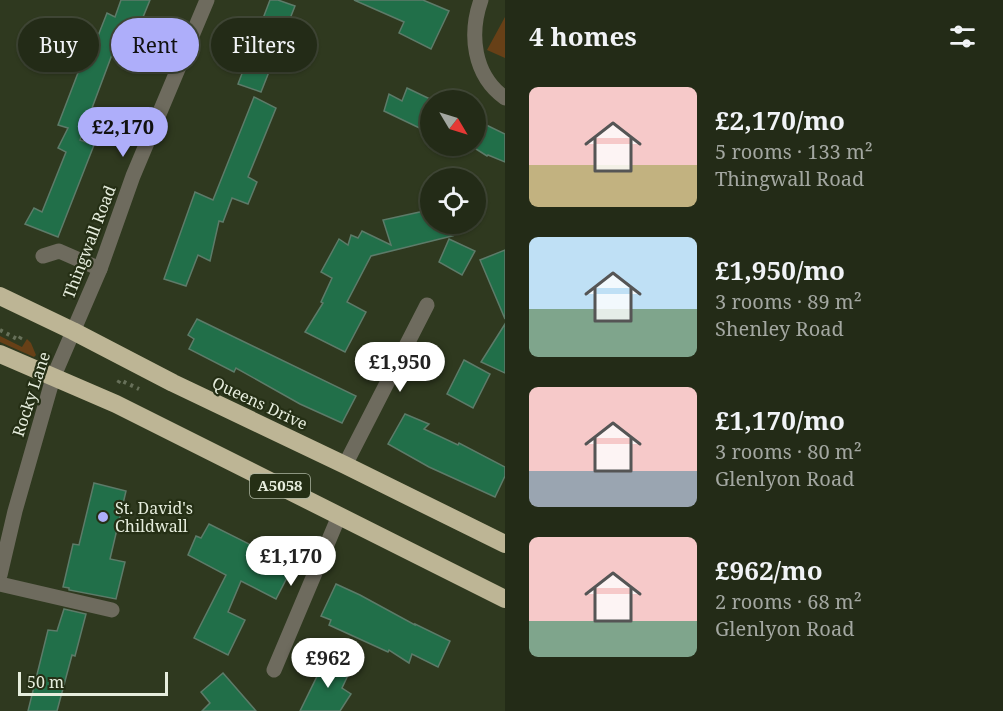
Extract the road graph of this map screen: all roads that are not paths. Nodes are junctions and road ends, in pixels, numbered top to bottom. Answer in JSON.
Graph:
{"nodes":[{"id":1,"x":207,"y":0,"type":"edge"},
{"id":2,"x":481,"y":0,"type":"edge"},
{"id":3,"x":505,"y":98,"type":"edge"},
{"id":4,"x":43,"y":256,"type":"dead end"},
{"id":5,"x":100,"y":269,"type":"junction"},
{"id":6,"x":0,"y":296,"type":"edge"},
{"id":7,"x":427,"y":305,"type":"dead end"},
{"id":8,"x":73,"y":331,"type":"junction"},
{"id":9,"x":0,"y":354,"type":"edge"},
{"id":10,"x":53,"y":378,"type":"junction"},
{"id":11,"x":345,"y":465,"type":"junction"},
{"id":12,"x":339,"y":516,"type":"junction"},
{"id":13,"x":505,"y":544,"type":"edge"},
{"id":14,"x":0,"y":574,"type":"edge"},
{"id":15,"x":0,"y":584,"type":"edge"},
{"id":16,"x":505,"y":599,"type":"edge"},
{"id":17,"x":112,"y":610,"type":"dead end"},
{"id":18,"x":274,"y":670,"type":"dead end"}],
"edges":[{"from":1,"to":5,"type":"street","name":"Thingwall Road"},
{"from":2,"to":3,"type":"street"},
{"from":4,"to":5,"type":"street"},
{"from":5,"to":8,"type":"street","name":"Thingwall Road"},
{"from":6,"to":8,"type":"highway","name":"Queens Drive","number":"A5058"},
{"from":7,"to":11,"type":"street"},
{"from":8,"to":10,"type":"street","name":"Rocky Lane"},
{"from":8,"to":11,"type":"highway","name":"Queens Drive","number":"A5058"},
{"from":9,"to":10,"type":"highway","number":"A5058"},
{"from":10,"to":12,"type":"highway","number":"A5058"},
{"from":10,"to":14,"type":"street","name":"Rocky Lane"},
{"from":11,"to":13,"type":"highway","name":"Queens Drive","number":"A5058"},
{"from":12,"to":16,"type":"highway","number":"A5058"},
{"from":12,"to":18,"type":"street"},
{"from":15,"to":17,"type":"street"}]}
